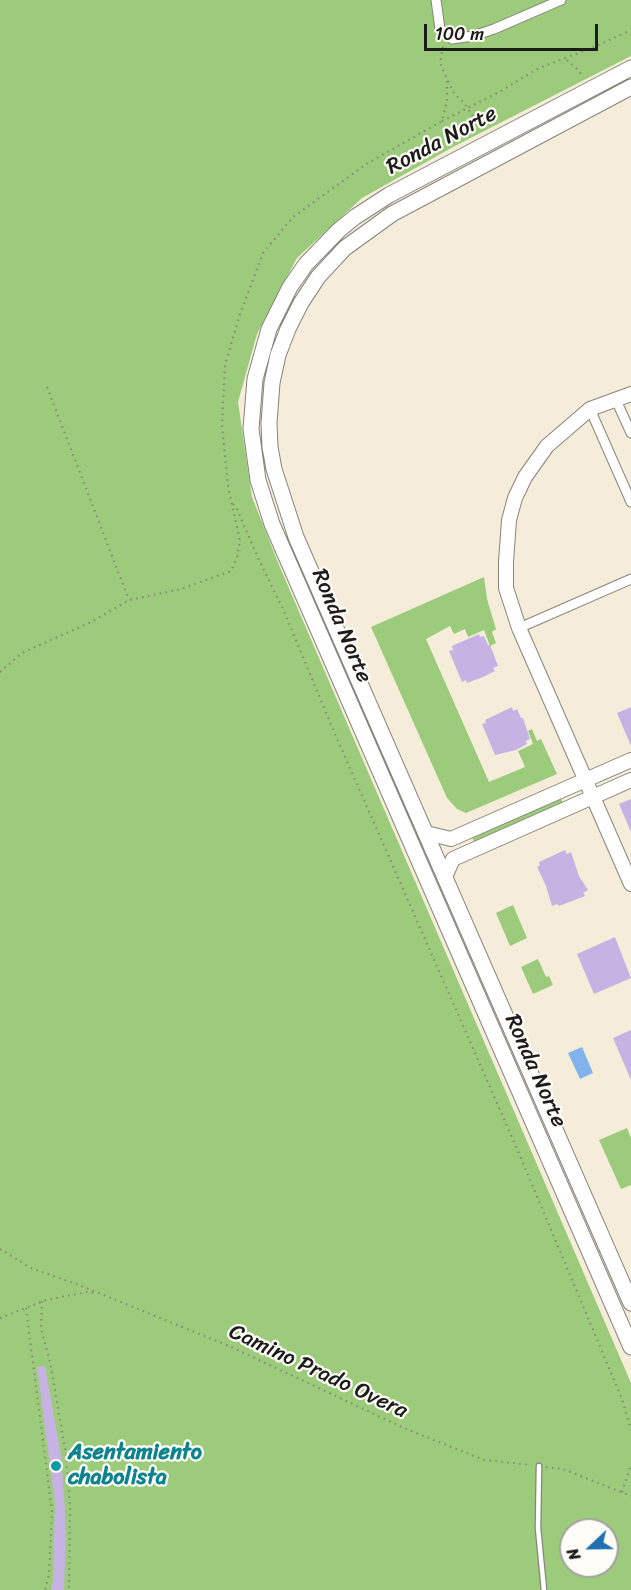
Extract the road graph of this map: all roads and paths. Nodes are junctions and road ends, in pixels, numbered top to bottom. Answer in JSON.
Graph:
{"nodes":[{"id":1,"x":436,"y":0,"type":"edge"},
{"id":2,"x":561,"y":0,"type":"edge"},
{"id":3,"x":631,"y":30,"type":"edge"},
{"id":4,"x":566,"y":59,"type":"junction"},
{"id":5,"x":631,"y":68,"type":"edge"},
{"id":6,"x":447,"y":79,"type":"dead end"},
{"id":7,"x":583,"y":81,"type":"dead end"},
{"id":8,"x":631,"y":87,"type":"edge"},
{"id":9,"x":467,"y":108,"type":"junction"},
{"id":10,"x":442,"y":121,"type":"dead end"},
{"id":11,"x":486,"y":135,"type":"dead end"},
{"id":12,"x":47,"y":387,"type":"dead end"},
{"id":13,"x":631,"y":394,"type":"edge"},
{"id":14,"x":615,"y":398,"type":"junction"},
{"id":15,"x":590,"y":409,"type":"junction"},
{"id":16,"x":631,"y":434,"type":"edge"},
{"id":17,"x":631,"y":502,"type":"edge"},
{"id":18,"x":232,"y":504,"type":"dead end"},
{"id":19,"x":631,"y":579,"type":"edge"},
{"id":20,"x":129,"y":600,"type":"dead end"},
{"id":21,"x":519,"y":628,"type":"junction"},
{"id":22,"x":631,"y":760,"type":"edge"},
{"id":23,"x":586,"y":779,"type":"junction"},
{"id":24,"x":631,"y":780,"type":"edge"},
{"id":25,"x":593,"y":797,"type":"junction"},
{"id":26,"x":426,"y":833,"type":"junction"},
{"id":27,"x":445,"y":877,"type":"junction"},
{"id":28,"x":631,"y":884,"type":"edge"},
{"id":29,"x":0,"y":1249,"type":"edge"},
{"id":30,"x":101,"y":1294,"type":"junction"},
{"id":31,"x":42,"y":1301,"type":"junction"},
{"id":32,"x":631,"y":1303,"type":"edge"},
{"id":33,"x":26,"y":1308,"type":"junction"},
{"id":34,"x":0,"y":1318,"type":"edge"},
{"id":35,"x":631,"y":1347,"type":"edge"},
{"id":36,"x":631,"y":1430,"type":"edge"},
{"id":37,"x":631,"y":1465,"type":"edge"},
{"id":38,"x":539,"y":1466,"type":"junction"},
{"id":39,"x":622,"y":1492,"type":"junction"},
{"id":40,"x":631,"y":1496,"type":"edge"},
{"id":41,"x":45,"y":1590,"type":"edge"},
{"id":42,"x":69,"y":1590,"type":"edge"},
{"id":43,"x":544,"y":1590,"type":"edge"}],
"edges":[{"from":1,"to":2,"type":"street"},
{"from":3,"to":4,"type":"path"},
{"from":4,"to":7,"type":"path"},
{"from":4,"to":9,"type":"path"},
{"from":5,"to":35,"type":"main road","name":"Ronda Norte"},
{"from":6,"to":9,"type":"path"},
{"from":8,"to":26,"type":"main road","name":"Ronda Norte"},
{"from":9,"to":10,"type":"path"},
{"from":9,"to":11,"type":"path"},
{"from":12,"to":20,"type":"path"},
{"from":13,"to":14,"type":"street"},
{"from":14,"to":15,"type":"street"},
{"from":14,"to":16,"type":"street"},
{"from":15,"to":17,"type":"street"},
{"from":15,"to":21,"type":"street"},
{"from":18,"to":36,"type":"path"},
{"from":19,"to":21,"type":"street"},
{"from":21,"to":23,"type":"street"},
{"from":22,"to":23,"type":"street"},
{"from":23,"to":25,"type":"street"},
{"from":23,"to":26,"type":"street"},
{"from":24,"to":25,"type":"street"},
{"from":25,"to":27,"type":"street"},
{"from":25,"to":28,"type":"street"},
{"from":26,"to":27,"type":"main road","name":"Ronda Norte"},
{"from":27,"to":32,"type":"main road","name":"Ronda Norte"},
{"from":29,"to":30,"type":"path","name":"Camino Prado Overa"},
{"from":30,"to":31,"type":"path"},
{"from":30,"to":38,"type":"path","name":"Camino Prado Overa"},
{"from":31,"to":33,"type":"path"},
{"from":31,"to":42,"type":"path"},
{"from":33,"to":34,"type":"path"},
{"from":33,"to":41,"type":"path"},
{"from":37,"to":39,"type":"path"},
{"from":38,"to":39,"type":"path","name":"Camino Prado Overa"},
{"from":38,"to":43,"type":"lane"},
{"from":39,"to":40,"type":"path","name":"Camino Prado Overa"}]}
